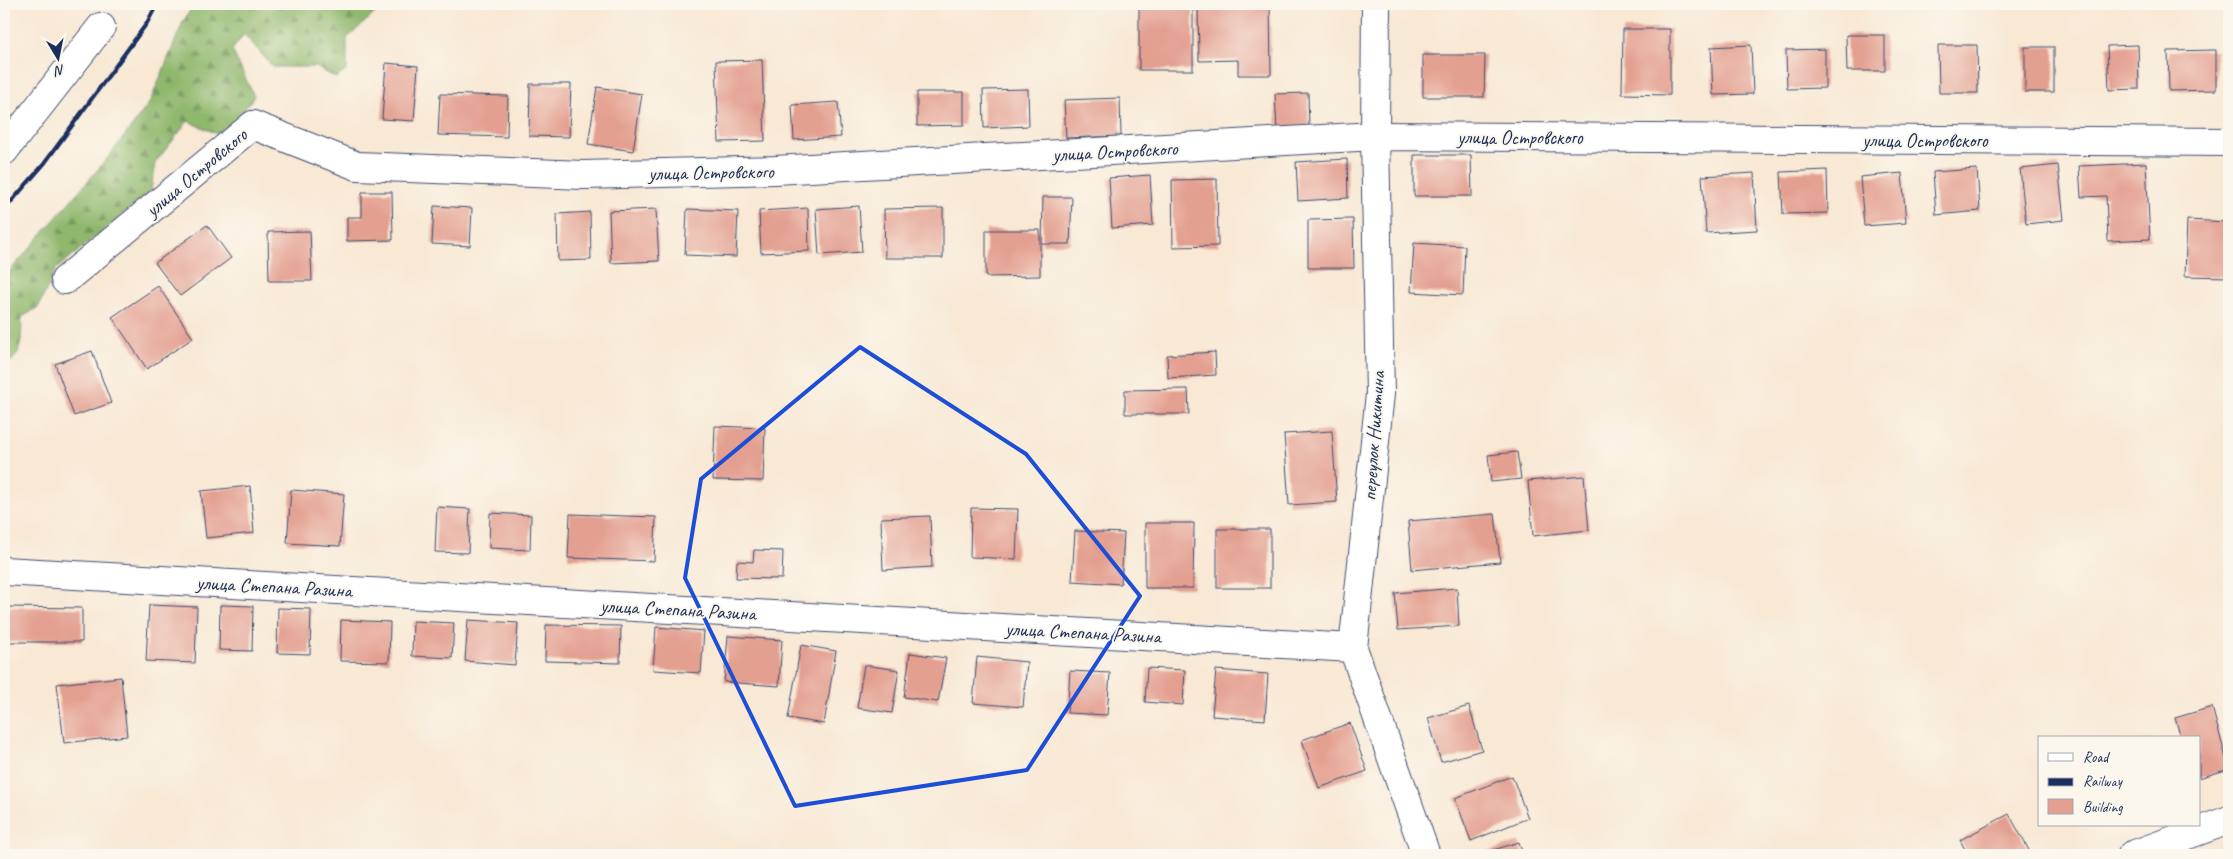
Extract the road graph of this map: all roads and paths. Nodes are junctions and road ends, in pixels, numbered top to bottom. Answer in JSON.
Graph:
{"nodes":[{"id":1,"x":1376,"y":4,"type":"edge"},
{"id":2,"x":101,"y":27,"type":"dead end"},
{"id":3,"x":1375,"y":136,"type":"junction"},
{"id":4,"x":2229,"y":142,"type":"edge"},
{"id":5,"x":4,"y":151,"type":"edge"},
{"id":6,"x":65,"y":280,"type":"dead end"},
{"id":7,"x":4,"y":571,"type":"edge"},
{"id":8,"x":1353,"y":648,"type":"junction"},
{"id":9,"x":2229,"y":820,"type":"edge"},
{"id":10,"x":1426,"y":855,"type":"edge"},
{"id":11,"x":2132,"y":855,"type":"edge"}],
"edges":[{"from":1,"to":3,"type":"street","name":"переулок Никитина"},
{"from":2,"to":5,"type":"street"},
{"from":3,"to":4,"type":"street","name":"улица Островского"},
{"from":3,"to":6,"type":"street","name":"улица Островского"},
{"from":3,"to":8,"type":"street","name":"переулок Никитина"},
{"from":7,"to":8,"type":"street","name":"улица Степана Разина"},
{"from":8,"to":10,"type":"street","name":"переулок Никитина"},
{"from":9,"to":11,"type":"street"}]}
